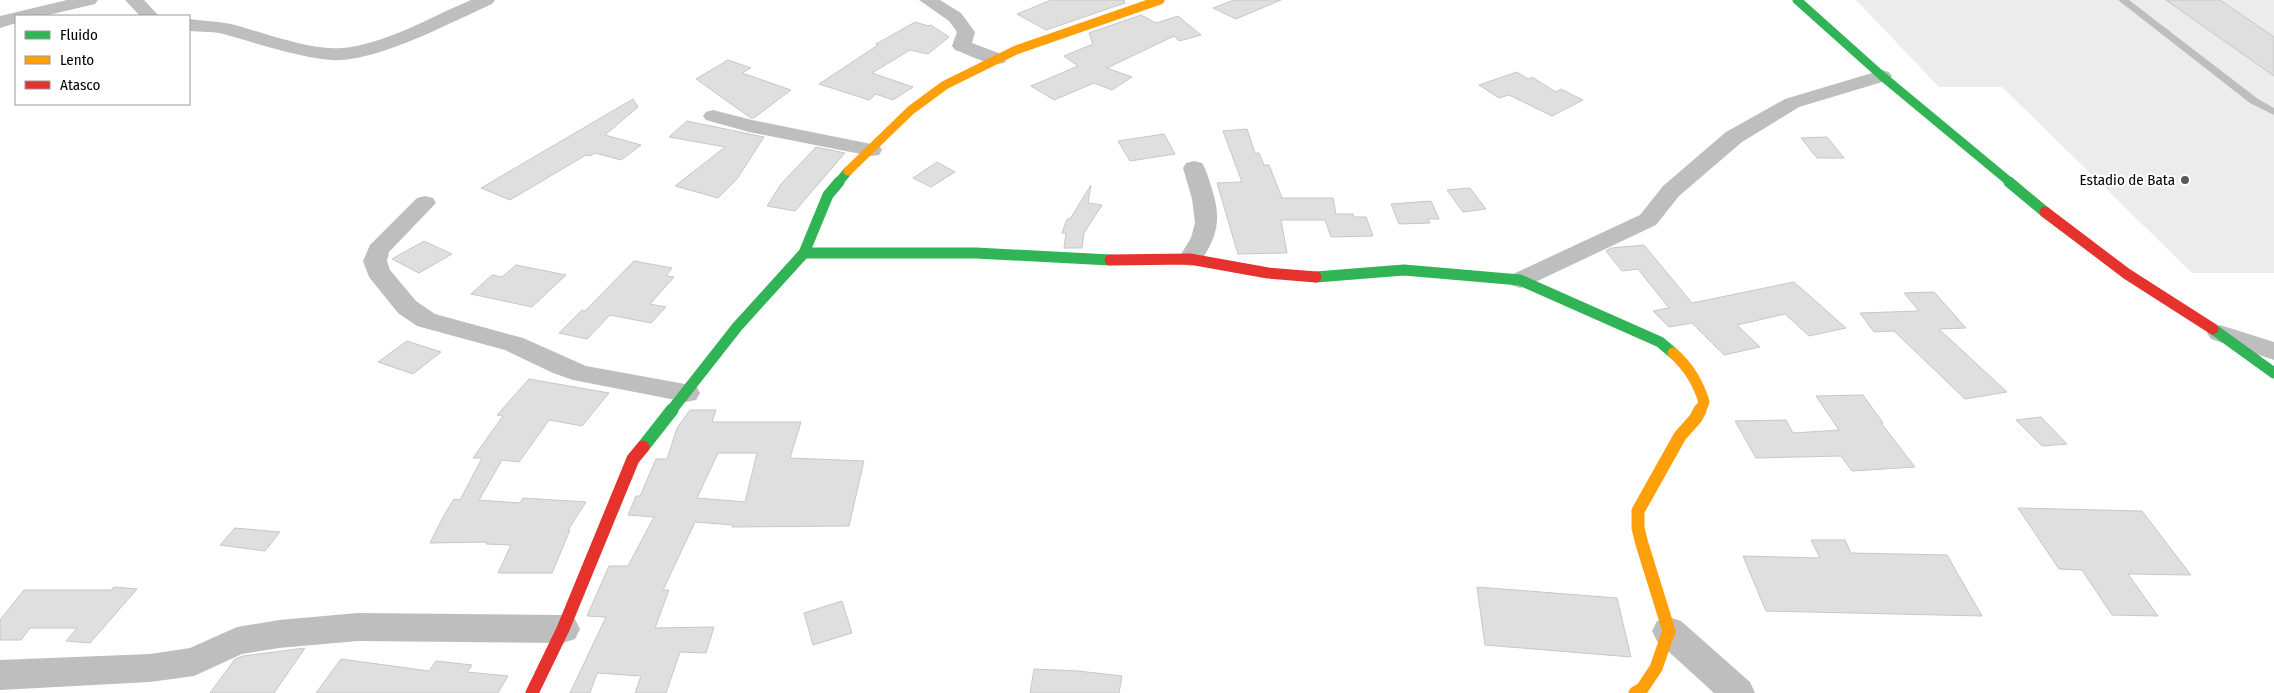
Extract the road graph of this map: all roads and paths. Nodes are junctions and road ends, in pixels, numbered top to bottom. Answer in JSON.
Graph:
{"nodes":[{"id":1,"x":89,"y":0,"type":"edge"},
{"id":2,"x":134,"y":0,"type":"edge"},
{"id":3,"x":486,"y":0,"type":"edge"},
{"id":4,"x":928,"y":0,"type":"edge"},
{"id":5,"x":1160,"y":0,"type":"edge"},
{"id":6,"x":1797,"y":0,"type":"edge"},
{"id":7,"x":2123,"y":0,"type":"edge"},
{"id":8,"x":27,"y":15,"type":"edge"},
{"id":9,"x":149,"y":15,"type":"edge"},
{"id":10,"x":15,"y":18,"type":"edge"},
{"id":11,"x":0,"y":22,"type":"edge"},
{"id":12,"x":190,"y":25,"type":"edge"},
{"id":13,"x":997,"y":59,"type":"junction"},
{"id":14,"x":1882,"y":76,"type":"junction"},
{"id":15,"x":2274,"y":112,"type":"edge"},
{"id":16,"x":714,"y":116,"type":"dead end"},
{"id":17,"x":871,"y":150,"type":"junction"},
{"id":18,"x":1194,"y":168,"type":"dead end"},
{"id":19,"x":425,"y":203,"type":"dead end"},
{"id":20,"x":804,"y":253,"type":"junction"},
{"id":21,"x":1190,"y":259,"type":"junction"},
{"id":22,"x":1520,"y":280,"type":"junction"},
{"id":23,"x":2216,"y":331,"type":"junction"},
{"id":24,"x":2274,"y":351,"type":"edge"},
{"id":25,"x":2274,"y":373,"type":"edge"},
{"id":26,"x":686,"y":393,"type":"junction"},
{"id":27,"x":563,"y":629,"type":"junction"},
{"id":28,"x":1669,"y":631,"type":"junction"},
{"id":29,"x":0,"y":675,"type":"edge"},
{"id":30,"x":532,"y":693,"type":"edge"},
{"id":31,"x":1635,"y":693,"type":"edge"},
{"id":32,"x":1738,"y":693,"type":"edge"}],
"edges":[{"from":1,"to":8,"type":"street"},
{"from":2,"to":9,"type":"street"},
{"from":3,"to":12,"type":"street"},
{"from":4,"to":13,"type":"street"},
{"from":5,"to":13,"type":"street"},
{"from":6,"to":14,"type":"street"},
{"from":7,"to":15,"type":"lane"},
{"from":10,"to":11,"type":"street"},
{"from":13,"to":17,"type":"street"},
{"from":14,"to":22,"type":"street"},
{"from":14,"to":23,"type":"street"},
{"from":16,"to":17,"type":"street"},
{"from":17,"to":20,"type":"street"},
{"from":18,"to":21,"type":"street"},
{"from":19,"to":26,"type":"street"},
{"from":20,"to":21,"type":"street"},
{"from":20,"to":26,"type":"street"},
{"from":21,"to":22,"type":"street"},
{"from":22,"to":28,"type":"street"},
{"from":23,"to":24,"type":"street"},
{"from":23,"to":25,"type":"street"},
{"from":26,"to":27,"type":"street"},
{"from":27,"to":29,"type":"street"},
{"from":27,"to":30,"type":"street"},
{"from":28,"to":31,"type":"street"},
{"from":28,"to":32,"type":"street"}]}
